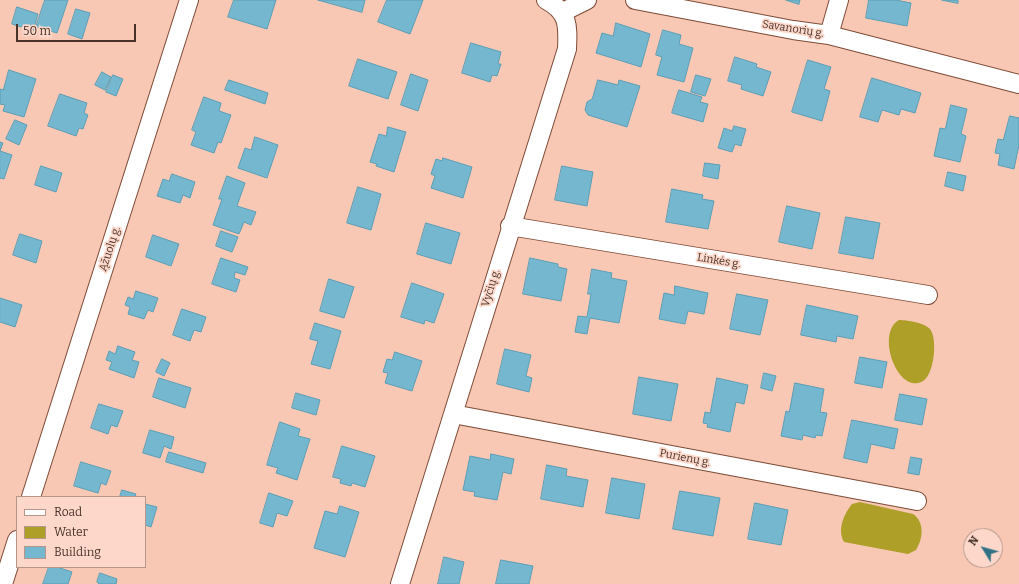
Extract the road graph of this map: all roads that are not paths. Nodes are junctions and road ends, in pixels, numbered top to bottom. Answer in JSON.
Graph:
{"nodes":[{"id":1,"x":189,"y":0,"type":"edge"},
{"id":2,"x":546,"y":0,"type":"edge"},
{"id":3,"x":587,"y":0,"type":"edge"},
{"id":4,"x":635,"y":0,"type":"edge"},
{"id":5,"x":839,"y":0,"type":"edge"},
{"id":6,"x":563,"y":12,"type":"junction"},
{"id":7,"x":829,"y":35,"type":"junction"},
{"id":8,"x":1019,"y":84,"type":"edge"},
{"id":9,"x":510,"y":226,"type":"junction"},
{"id":10,"x":928,"y":295,"type":"dead end"},
{"id":11,"x":453,"y":414,"type":"junction"},
{"id":12,"x":30,"y":496,"type":"edge"},
{"id":13,"x":917,"y":501,"type":"dead end"},
{"id":14,"x":16,"y":543,"type":"edge"},
{"id":15,"x":3,"y":584,"type":"edge"},
{"id":16,"x":400,"y":584,"type":"edge"}],
"edges":[{"from":1,"to":12,"type":"street","name":"Ąžuolų g."},
{"from":2,"to":6,"type":"street"},
{"from":3,"to":6,"type":"street"},
{"from":4,"to":7,"type":"street","name":"Savanorių g."},
{"from":5,"to":7,"type":"street"},
{"from":6,"to":9,"type":"street","name":"Vyčių g."},
{"from":7,"to":8,"type":"street","name":"Savanorių g."},
{"from":9,"to":10,"type":"street","name":"Linkės g."},
{"from":9,"to":11,"type":"street","name":"Vyčių g."},
{"from":11,"to":13,"type":"street","name":"Purienų g."},
{"from":11,"to":16,"type":"street","name":"Vyčių g."},
{"from":14,"to":15,"type":"street"}]}
